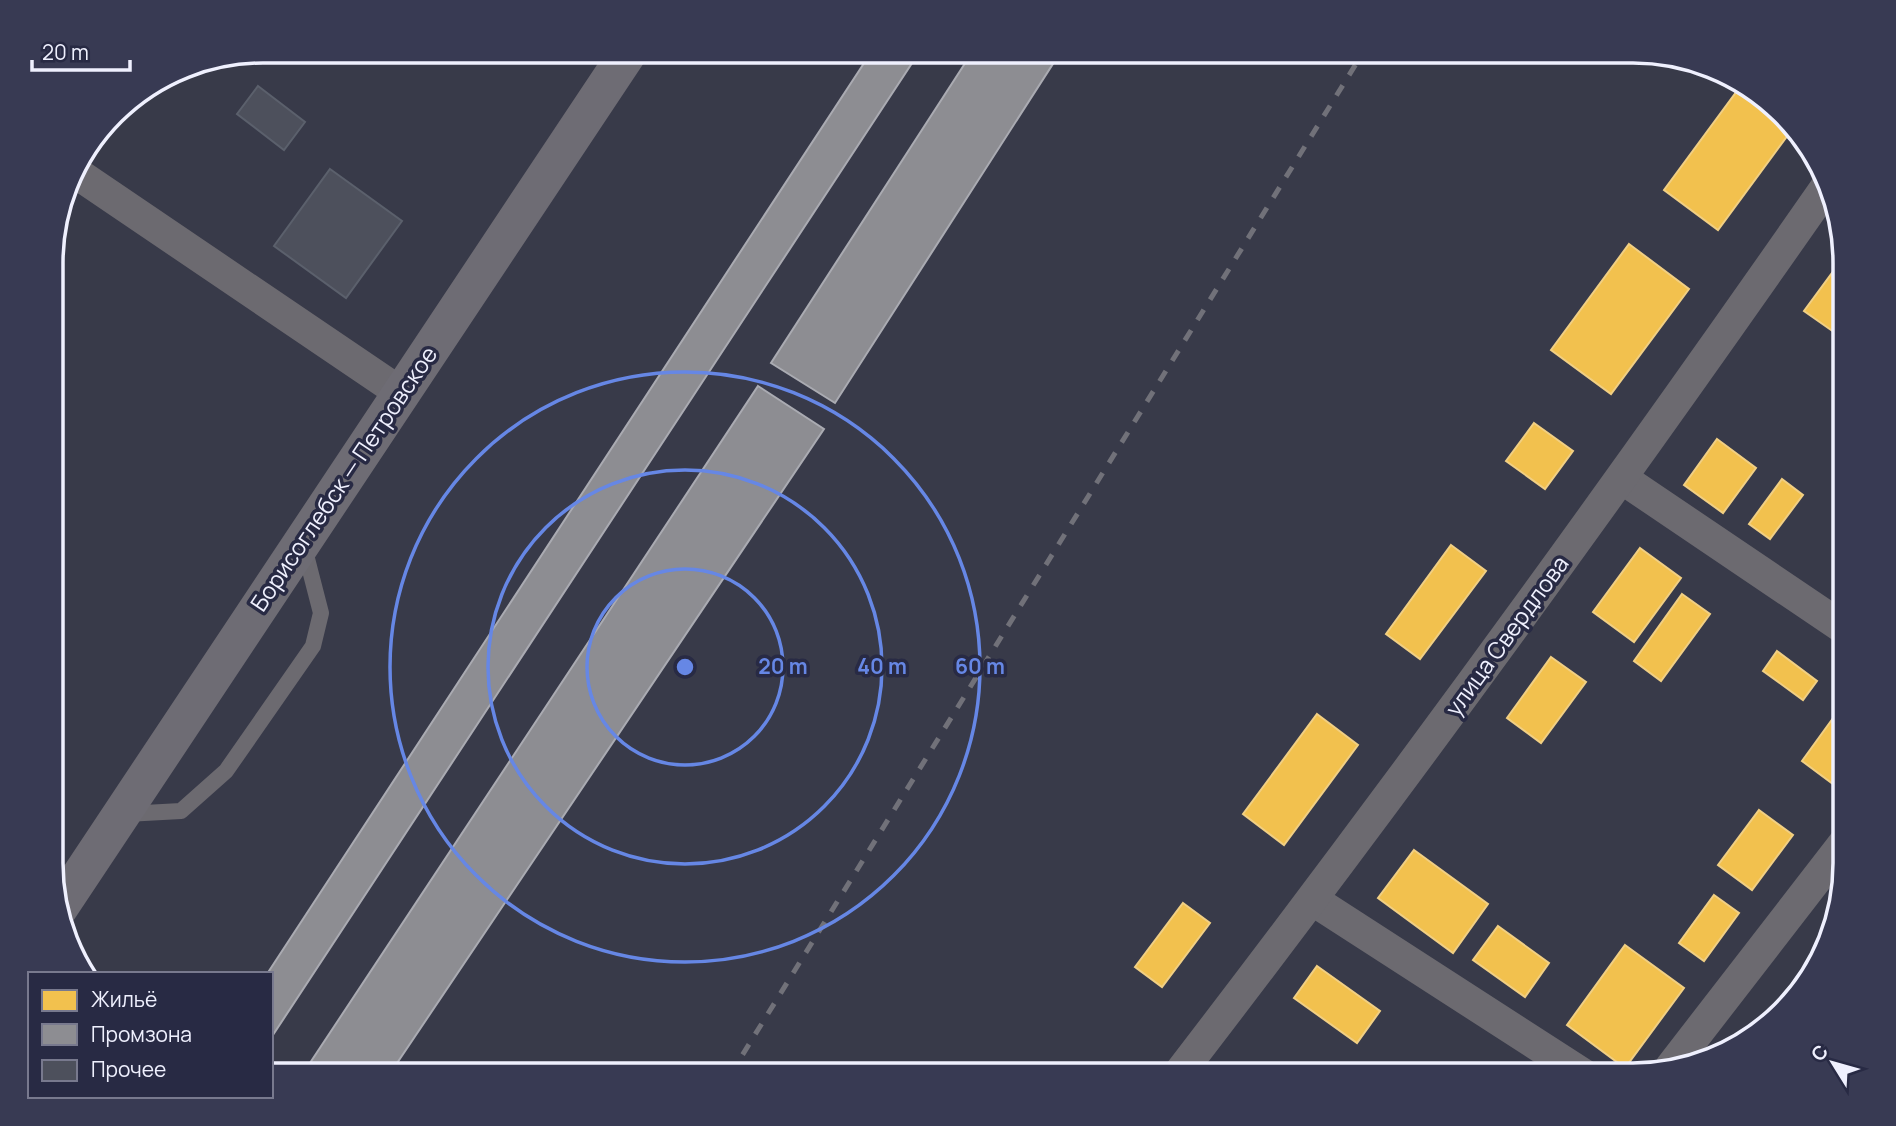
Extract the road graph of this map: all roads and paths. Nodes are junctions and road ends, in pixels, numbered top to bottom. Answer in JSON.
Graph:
{"nodes":[{"id":1,"x":621,"y":63,"type":"edge"},
{"id":2,"x":83,"y":177,"type":"edge"},
{"id":3,"x":1821,"y":195,"type":"edge"},
{"id":4,"x":401,"y":393,"type":"junction"},
{"id":5,"x":1623,"y":479,"type":"junction"},
{"id":6,"x":302,"y":541,"type":"junction"},
{"id":7,"x":1833,"y":621,"type":"edge"},
{"id":8,"x":120,"y":814,"type":"junction"},
{"id":9,"x":1833,"y":858,"type":"edge"},
{"id":10,"x":66,"y":897,"type":"edge"},
{"id":11,"x":1313,"y":900,"type":"junction"},
{"id":12,"x":1679,"y":1057,"type":"edge"},
{"id":13,"x":1187,"y":1063,"type":"edge"},
{"id":14,"x":1565,"y":1063,"type":"edge"}],
"edges":[{"from":1,"to":4,"type":"street","name":"Борисоглебск — Петровское"},
{"from":2,"to":4,"type":"street"},
{"from":3,"to":5,"type":"street","name":"улица Свердлова"},
{"from":4,"to":6,"type":"street","name":"Борисоглебск — Петровское"},
{"from":5,"to":7,"type":"street"},
{"from":5,"to":11,"type":"street","name":"улица Свердлова"},
{"from":6,"to":8,"type":"street","name":"Борисоглебск — Петровское"},
{"from":6,"to":8,"type":"lane"},
{"from":8,"to":10,"type":"street","name":"Борисоглебск — Петровское"},
{"from":9,"to":12,"type":"street"},
{"from":11,"to":13,"type":"street","name":"улица Свердлова"},
{"from":11,"to":14,"type":"street"}]}
